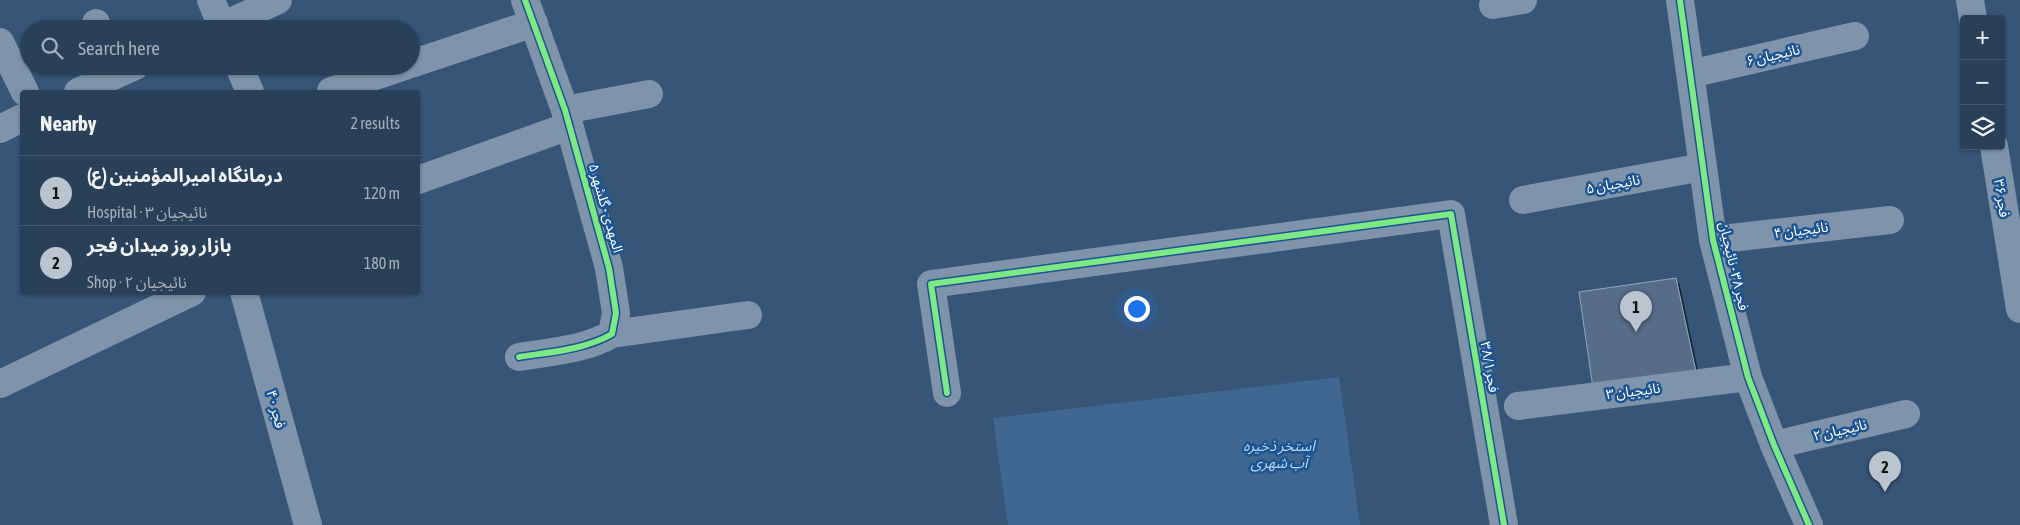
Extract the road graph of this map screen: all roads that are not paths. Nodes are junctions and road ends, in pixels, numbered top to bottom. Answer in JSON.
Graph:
{"nodes":[{"id":1,"x":211,"y":0,"type":"edge"},
{"id":2,"x":278,"y":0,"type":"edge"},
{"id":3,"x":1523,"y":0,"type":"edge"},
{"id":4,"x":1680,"y":0,"type":"edge"},
{"id":5,"x":1970,"y":0,"type":"edge"},
{"id":6,"x":1493,"y":5,"type":"dead end"},
{"id":7,"x":529,"y":12,"type":"edge"},
{"id":8,"x":1972,"y":15,"type":"edge"},
{"id":9,"x":218,"y":20,"type":"edge"},
{"id":10,"x":237,"y":20,"type":"edge"},
{"id":11,"x":1856,"y":36,"type":"dead end"},
{"id":12,"x":0,"y":42,"type":"edge"},
{"id":13,"x":420,"y":60,"type":"edge"},
{"id":14,"x":1690,"y":74,"type":"junction"},
{"id":15,"x":111,"y":75,"type":"edge"},
{"id":16,"x":243,"y":75,"type":"edge"},
{"id":17,"x":378,"y":75,"type":"edge"},
{"id":18,"x":23,"y":90,"type":"edge"},
{"id":19,"x":82,"y":90,"type":"edge"},
{"id":20,"x":249,"y":90,"type":"edge"},
{"id":21,"x":334,"y":90,"type":"edge"},
{"id":22,"x":649,"y":94,"type":"dead end"},
{"id":23,"x":567,"y":118,"type":"junction"},
{"id":24,"x":20,"y":119,"type":"edge"},
{"id":25,"x":0,"y":129,"type":"edge"},
{"id":26,"x":1995,"y":150,"type":"edge"},
{"id":27,"x":1703,"y":167,"type":"junction"},
{"id":28,"x":420,"y":179,"type":"edge"},
{"id":29,"x":1523,"y":200,"type":"dead end"},
{"id":30,"x":1890,"y":220,"type":"dead end"},
{"id":31,"x":1713,"y":240,"type":"junction"},
{"id":32,"x":186,"y":295,"type":"edge"},
{"id":33,"x":245,"y":295,"type":"edge"},
{"id":34,"x":2020,"y":309,"type":"edge"},
{"id":35,"x":748,"y":315,"type":"dead end"},
{"id":36,"x":612,"y":334,"type":"junction"},
{"id":37,"x":518,"y":357,"type":"dead end"},
{"id":38,"x":1748,"y":377,"type":"junction"},
{"id":39,"x":0,"y":384,"type":"edge"},
{"id":40,"x":947,"y":393,"type":"dead end"},
{"id":41,"x":1518,"y":406,"type":"dead end"},
{"id":42,"x":1906,"y":414,"type":"dead end"},
{"id":43,"x":1774,"y":445,"type":"junction"},
{"id":44,"x":308,"y":525,"type":"edge"},
{"id":45,"x":1504,"y":525,"type":"edge"},
{"id":46,"x":1809,"y":525,"type":"edge"}],
"edges":[{"from":1,"to":9,"type":"street"},
{"from":2,"to":10,"type":"street"},
{"from":3,"to":6,"type":"street"},
{"from":4,"to":14,"type":"street","name":"فجر ۳۸ - نائیجیان"},
{"from":5,"to":8,"type":"street"},
{"from":7,"to":13,"type":"street"},
{"from":7,"to":23,"type":"street","name":"المهدی - گلشهر ۵"},
{"from":11,"to":14,"type":"street","name":"نائیجیان ۶"},
{"from":12,"to":18,"type":"street"},
{"from":14,"to":27,"type":"street","name":"فجر ۳۸ - نائیجیان"},
{"from":15,"to":19,"type":"street"},
{"from":16,"to":20,"type":"street"},
{"from":17,"to":21,"type":"street"},
{"from":22,"to":23,"type":"street"},
{"from":23,"to":28,"type":"street"},
{"from":23,"to":36,"type":"street","name":"المهدی - گلشهر ۵"},
{"from":24,"to":25,"type":"street"},
{"from":26,"to":34,"type":"street","name":"فجر ۳۶"},
{"from":27,"to":29,"type":"street","name":"نائیجیان ۵"},
{"from":27,"to":31,"type":"street","name":"فجر ۳۸ - نائیجیان"},
{"from":30,"to":31,"type":"street","name":"نائیجیان ۴"},
{"from":31,"to":38,"type":"street","name":"فجر ۳۸ - نائیجیان"},
{"from":32,"to":39,"type":"street"},
{"from":33,"to":44,"type":"street","name":"فجر ۴۰"},
{"from":35,"to":36,"type":"street"},
{"from":36,"to":37,"type":"street"},
{"from":38,"to":41,"type":"street","name":"نائیجیان ۳"},
{"from":38,"to":43,"type":"street","name":"فجر ۳۸ - نائیجیان"},
{"from":40,"to":45,"type":"street","name":"فجر ۳۸/۱"},
{"from":42,"to":43,"type":"street","name":"نائیجیان ۲"},
{"from":43,"to":46,"type":"street","name":"فجر ۳۸ - نائیجیان"}]}
